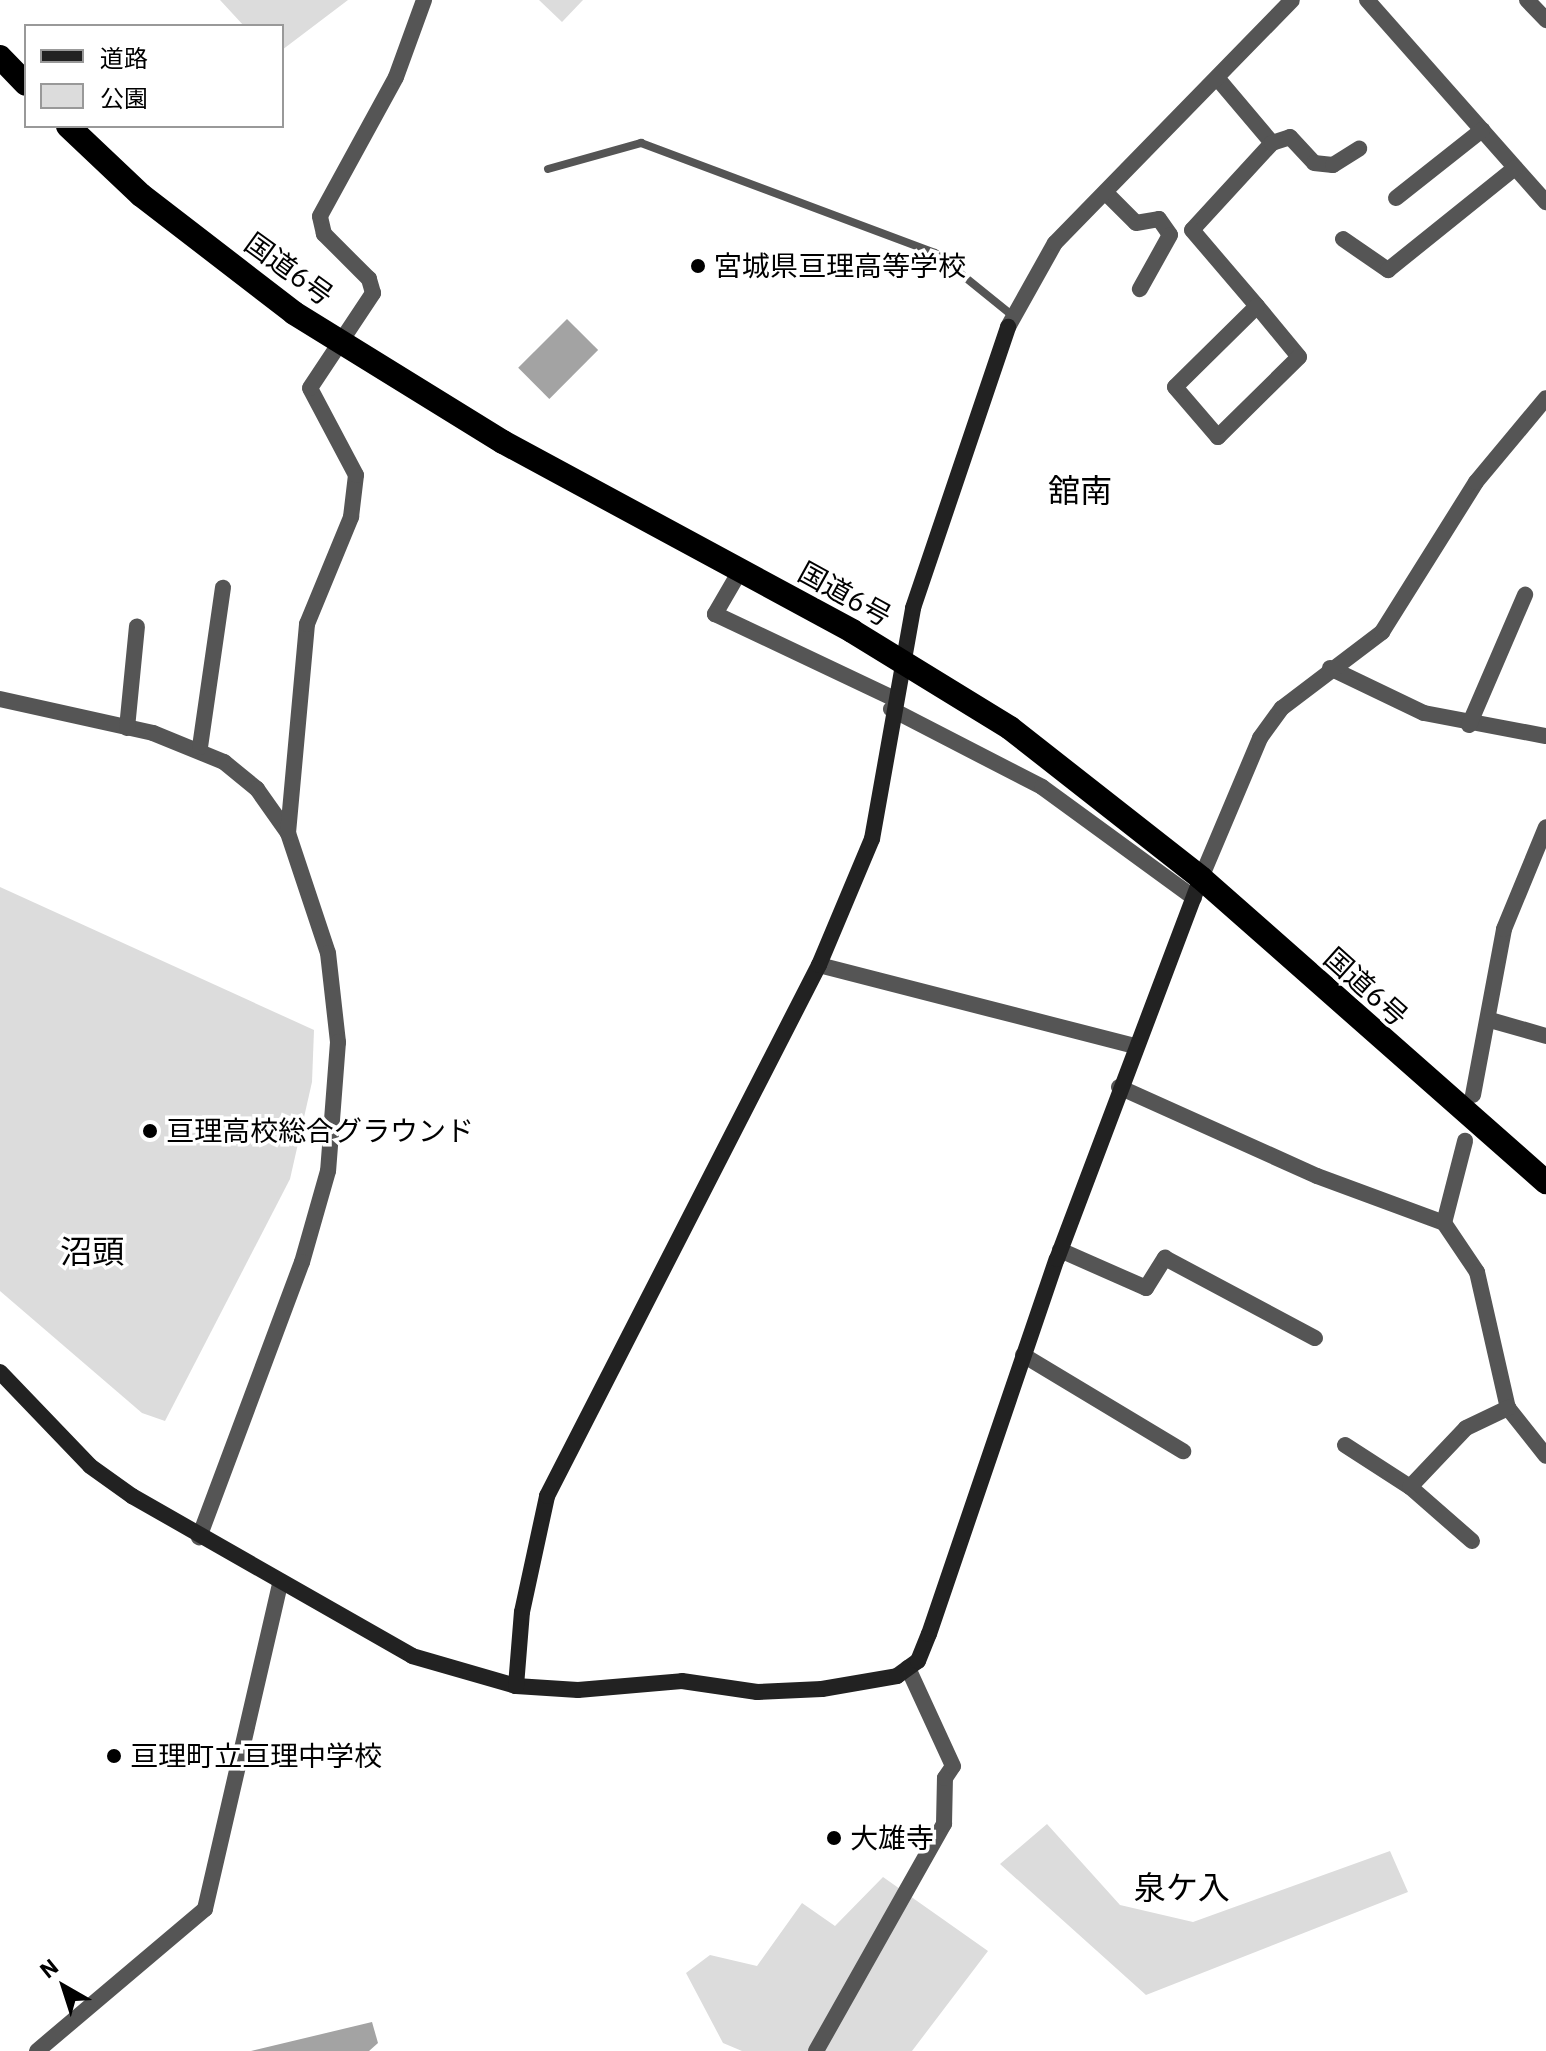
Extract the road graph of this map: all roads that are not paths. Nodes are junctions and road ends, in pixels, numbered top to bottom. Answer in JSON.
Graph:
{"nodes":[{"id":1,"x":424,"y":0,"type":"edge"},
{"id":2,"x":1292,"y":0,"type":"edge"},
{"id":3,"x":1367,"y":0,"type":"edge"},
{"id":4,"x":1527,"y":0,"type":"edge"},
{"id":5,"x":1546,"y":20,"type":"edge"},
{"id":6,"x":0,"y":57,"type":"edge"},
{"id":7,"x":1218,"y":79,"type":"junction"},
{"id":8,"x":24,"y":82,"type":"edge"},
{"id":9,"x":70,"y":128,"type":"edge"},
{"id":10,"x":1482,"y":130,"type":"junction"},
{"id":11,"x":1272,"y":143,"type":"junction"},
{"id":12,"x":1359,"y":149,"type":"dead end"},
{"id":13,"x":1515,"y":168,"type":"junction"},
{"id":14,"x":548,"y":169,"type":"dead end"},
{"id":15,"x":1106,"y":193,"type":"junction"},
{"id":16,"x":1396,"y":198,"type":"dead end"},
{"id":17,"x":1546,"y":202,"type":"edge"},
{"id":18,"x":1343,"y":239,"type":"dead end"},
{"id":19,"x":1140,"y":289,"type":"dead end"},
{"id":20,"x":1257,"y":306,"type":"junction"},
{"id":21,"x":1011,"y":322,"type":"junction"},
{"id":22,"x":1546,"y":398,"type":"edge"},
{"id":23,"x":740,"y":571,"type":"junction"},
{"id":24,"x":223,"y":588,"type":"dead end"},
{"id":25,"x":1525,"y":595,"type":"dead end"},
{"id":26,"x":137,"y":626,"type":"dead end"},
{"id":27,"x":1330,"y":668,"type":"junction"},
{"id":28,"x":0,"y":699,"type":"edge"},
{"id":29,"x":892,"y":704,"type":"junction"},
{"id":30,"x":1469,"y":725,"type":"junction"},
{"id":31,"x":127,"y":728,"type":"junction"},
{"id":32,"x":1546,"y":736,"type":"edge"},
{"id":33,"x":200,"y":747,"type":"junction"},
{"id":34,"x":1545,"y":832,"type":"edge"},
{"id":35,"x":288,"y":833,"type":"junction"},
{"id":36,"x":1197,"y":888,"type":"junction"},
{"id":37,"x":819,"y":965,"type":"junction"},
{"id":38,"x":1490,"y":1020,"type":"junction"},
{"id":39,"x":1546,"y":1036,"type":"edge"},
{"id":40,"x":1135,"y":1046,"type":"junction"},
{"id":41,"x":1119,"y":1087,"type":"junction"},
{"id":42,"x":1473,"y":1095,"type":"dead end"},
{"id":43,"x":1465,"y":1141,"type":"dead end"},
{"id":44,"x":1546,"y":1182,"type":"edge"},
{"id":45,"x":1444,"y":1223,"type":"junction"},
{"id":46,"x":1060,"y":1250,"type":"junction"},
{"id":47,"x":1315,"y":1338,"type":"dead end"},
{"id":48,"x":1023,"y":1355,"type":"junction"},
{"id":49,"x":0,"y":1372,"type":"edge"},
{"id":50,"x":1508,"y":1408,"type":"junction"},
{"id":51,"x":1345,"y":1445,"type":"dead end"},
{"id":52,"x":1183,"y":1451,"type":"dead end"},
{"id":53,"x":1546,"y":1456,"type":"edge"},
{"id":54,"x":1410,"y":1487,"type":"junction"},
{"id":55,"x":199,"y":1537,"type":"junction"},
{"id":56,"x":1472,"y":1541,"type":"dead end"},
{"id":57,"x":280,"y":1584,"type":"junction"},
{"id":58,"x":908,"y":1668,"type":"junction"},
{"id":59,"x":516,"y":1686,"type":"junction"},
{"id":60,"x":37,"y":2051,"type":"edge"},
{"id":61,"x":816,"y":2051,"type":"edge"}],
"edges":[{"from":1,"to":35,"type":"street"},
{"from":2,"to":7,"type":"street"},
{"from":3,"to":10,"type":"street"},
{"from":4,"to":5,"type":"street"},
{"from":6,"to":8,"type":"highway"},
{"from":7,"to":11,"type":"street"},
{"from":7,"to":15,"type":"street"},
{"from":9,"to":23,"type":"highway","name":"国道6号"},
{"from":10,"to":13,"type":"street"},
{"from":10,"to":16,"type":"street"},
{"from":11,"to":12,"type":"street"},
{"from":11,"to":20,"type":"street"},
{"from":13,"to":17,"type":"street"},
{"from":13,"to":18,"type":"street"},
{"from":14,"to":21,"type":"lane"},
{"from":15,"to":19,"type":"street"},
{"from":15,"to":21,"type":"street"},
{"from":20,"to":20,"type":"street"},
{"from":21,"to":29,"type":"street"},
{"from":22,"to":27,"type":"street"},
{"from":23,"to":29,"type":"street"},
{"from":23,"to":36,"type":"highway","name":"国道6号"},
{"from":24,"to":33,"type":"street"},
{"from":25,"to":30,"type":"street"},
{"from":26,"to":31,"type":"street"},
{"from":27,"to":30,"type":"street"},
{"from":27,"to":36,"type":"street"},
{"from":28,"to":31,"type":"street"},
{"from":29,"to":36,"type":"street"},
{"from":29,"to":37,"type":"street"},
{"from":30,"to":32,"type":"street"},
{"from":31,"to":33,"type":"street"},
{"from":33,"to":35,"type":"street"},
{"from":34,"to":38,"type":"street"},
{"from":35,"to":55,"type":"street"},
{"from":36,"to":40,"type":"street"},
{"from":36,"to":44,"type":"highway","name":"国道6号"},
{"from":37,"to":40,"type":"street"},
{"from":37,"to":59,"type":"street"},
{"from":38,"to":39,"type":"street"},
{"from":38,"to":42,"type":"street"},
{"from":40,"to":41,"type":"street"},
{"from":41,"to":45,"type":"street"},
{"from":41,"to":46,"type":"street"},
{"from":43,"to":45,"type":"street"},
{"from":45,"to":50,"type":"street"},
{"from":46,"to":47,"type":"street"},
{"from":46,"to":48,"type":"street"},
{"from":48,"to":52,"type":"street"},
{"from":48,"to":58,"type":"street"},
{"from":49,"to":55,"type":"street"},
{"from":50,"to":53,"type":"street"},
{"from":50,"to":54,"type":"street"},
{"from":51,"to":54,"type":"street"},
{"from":54,"to":56,"type":"street"},
{"from":55,"to":57,"type":"street"},
{"from":57,"to":59,"type":"street"},
{"from":57,"to":60,"type":"street"},
{"from":58,"to":59,"type":"street"},
{"from":58,"to":61,"type":"street"}]}
